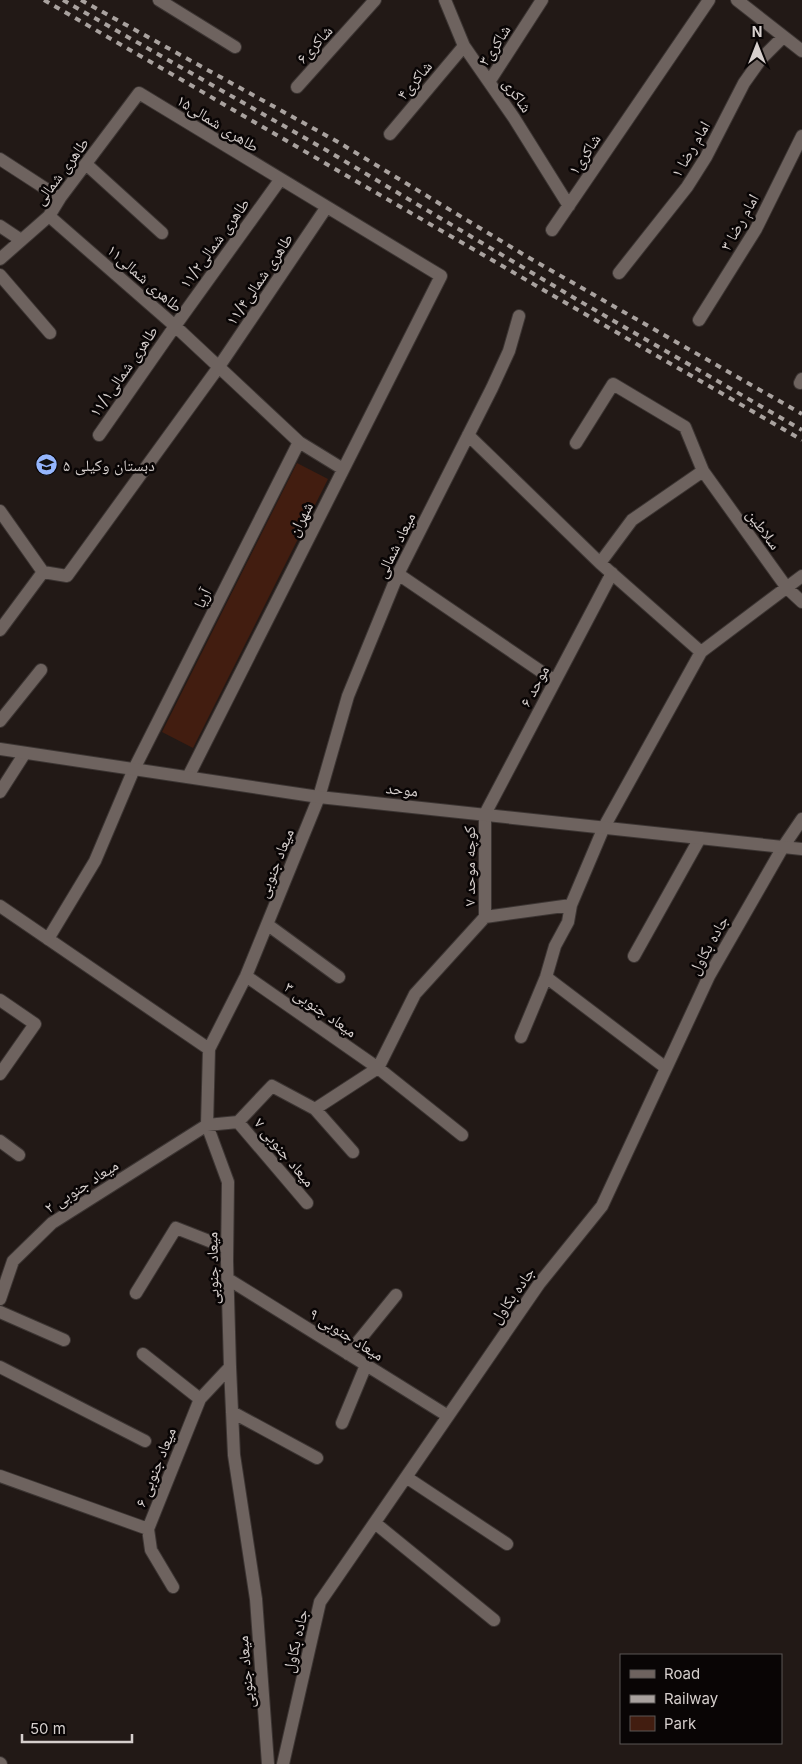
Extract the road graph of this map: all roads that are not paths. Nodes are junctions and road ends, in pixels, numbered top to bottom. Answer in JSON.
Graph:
{"nodes":[{"id":1,"x":159,"y":0,"type":"edge"},
{"id":2,"x":374,"y":0,"type":"edge"},
{"id":3,"x":445,"y":0,"type":"edge"},
{"id":4,"x":542,"y":0,"type":"edge"},
{"id":5,"x":709,"y":0,"type":"edge"},
{"id":6,"x":737,"y":0,"type":"edge"},
{"id":7,"x":180,"y":6,"type":"edge"},
{"id":8,"x":783,"y":36,"type":"junction"},
{"id":9,"x":464,"y":46,"type":"junction"},
{"id":10,"x":236,"y":47,"type":"dead end"},
{"id":11,"x":802,"y":51,"type":"edge"},
{"id":12,"x":489,"y":82,"type":"junction"},
{"id":13,"x":297,"y":87,"type":"dead end"},
{"id":14,"x":139,"y":93,"type":"joint"},
{"id":15,"x":390,"y":134,"type":"dead end"},
{"id":16,"x":802,"y":136,"type":"edge"},
{"id":17,"x":0,"y":159,"type":"edge"},
{"id":18,"x":86,"y":164,"type":"junction"},
{"id":19,"x":280,"y":180,"type":"junction"},
{"id":20,"x":60,"y":198,"type":"junction"},
{"id":21,"x":568,"y":206,"type":"junction"},
{"id":22,"x":326,"y":208,"type":"junction"},
{"id":23,"x":49,"y":216,"type":"junction"},
{"id":24,"x":0,"y":226,"type":"edge"},
{"id":25,"x":552,"y":230,"type":"dead end"},
{"id":26,"x":162,"y":233,"type":"dead end"},
{"id":27,"x":21,"y":240,"type":"junction"},
{"id":28,"x":0,"y":259,"type":"edge"},
{"id":29,"x":619,"y":273,"type":"dead end"},
{"id":30,"x":0,"y":275,"type":"edge"},
{"id":31,"x":441,"y":276,"type":"joint"},
{"id":32,"x":519,"y":316,"type":"dead end"},
{"id":33,"x":699,"y":320,"type":"dead end"},
{"id":34,"x":174,"y":326,"type":"junction"},
{"id":35,"x":50,"y":333,"type":"dead end"},
{"id":36,"x":218,"y":368,"type":"junction"},
{"id":37,"x":99,"y":435,"type":"dead end"},
{"id":38,"x":468,"y":435,"type":"junction"},
{"id":39,"x":299,"y":442,"type":"junction"},
{"id":40,"x":576,"y":443,"type":"dead end"},
{"id":41,"x":343,"y":469,"type":"junction"},
{"id":42,"x":703,"y":471,"type":"junction"},
{"id":43,"x":0,"y":511,"type":"edge"},
{"id":44,"x":600,"y":563,"type":"junction"},
{"id":45,"x":43,"y":572,"type":"junction"},
{"id":46,"x":612,"y":573,"type":"junction"},
{"id":47,"x":398,"y":574,"type":"junction"},
{"id":48,"x":802,"y":576,"type":"edge"},
{"id":49,"x":786,"y":588,"type":"junction"},
{"id":50,"x":802,"y":602,"type":"edge"},
{"id":51,"x":0,"y":630,"type":"edge"},
{"id":52,"x":701,"y":652,"type":"junction"},
{"id":53,"x":40,"y":670,"type":"dead end"},
{"id":54,"x":555,"y":681,"type":"junction"},
{"id":55,"x":0,"y":721,"type":"edge"},
{"id":56,"x":0,"y":749,"type":"edge"},
{"id":57,"x":25,"y":753,"type":"junction"},
{"id":58,"x":134,"y":769,"type":"junction"},
{"id":59,"x":188,"y":777,"type":"junction"},
{"id":60,"x":0,"y":792,"type":"edge"},
{"id":61,"x":319,"y":797,"type":"junction"},
{"id":62,"x":484,"y":814,"type":"junction"},
{"id":63,"x":802,"y":819,"type":"edge"},
{"id":64,"x":604,"y":827,"type":"junction"},
{"id":65,"x":700,"y":838,"type":"junction"},
{"id":66,"x":783,"y":847,"type":"junction"},
{"id":67,"x":802,"y":848,"type":"edge"},
{"id":68,"x":571,"y":905,"type":"junction"},
{"id":69,"x":0,"y":906,"type":"edge"},
{"id":70,"x":485,"y":917,"type":"junction"},
{"id":71,"x":268,"y":925,"type":"junction"},
{"id":72,"x":48,"y":938,"type":"junction"},
{"id":73,"x":634,"y":956,"type":"dead end"},
{"id":74,"x":246,"y":976,"type":"junction"},
{"id":75,"x":339,"y":977,"type":"dead end"},
{"id":76,"x":546,"y":977,"type":"junction"},
{"id":77,"x":0,"y":1000,"type":"edge"},
{"id":78,"x":521,"y":1036,"type":"dead end"},
{"id":79,"x":209,"y":1049,"type":"junction"},
{"id":80,"x":378,"y":1068,"type":"junction"},
{"id":81,"x":666,"y":1068,"type":"junction"},
{"id":82,"x":0,"y":1074,"type":"edge"},
{"id":83,"x":315,"y":1109,"type":"junction"},
{"id":84,"x":238,"y":1122,"type":"junction"},
{"id":85,"x":207,"y":1125,"type":"junction"},
{"id":86,"x":462,"y":1135,"type":"dead end"},
{"id":87,"x":0,"y":1141,"type":"edge"},
{"id":88,"x":353,"y":1152,"type":"dead end"},
{"id":89,"x":19,"y":1155,"type":"dead end"},
{"id":90,"x":307,"y":1203,"type":"dead end"},
{"id":91,"x":227,"y":1248,"type":"junction"},
{"id":92,"x":228,"y":1279,"type":"junction"},
{"id":93,"x":136,"y":1293,"type":"dead end"},
{"id":94,"x":396,"y":1295,"type":"dead end"},
{"id":95,"x":0,"y":1299,"type":"edge"},
{"id":96,"x":0,"y":1312,"type":"edge"},
{"id":97,"x":64,"y":1340,"type":"dead end"},
{"id":98,"x":143,"y":1354,"type":"dead end"},
{"id":99,"x":348,"y":1354,"type":"junction"},
{"id":100,"x":366,"y":1365,"type":"junction"},
{"id":101,"x":0,"y":1367,"type":"edge"},
{"id":102,"x":230,"y":1367,"type":"junction"},
{"id":103,"x":200,"y":1399,"type":"junction"},
{"id":104,"x":232,"y":1412,"type":"junction"},
{"id":105,"x":448,"y":1416,"type":"junction"},
{"id":106,"x":342,"y":1423,"type":"dead end"},
{"id":107,"x":145,"y":1441,"type":"dead end"},
{"id":108,"x":317,"y":1458,"type":"dead end"},
{"id":109,"x":0,"y":1476,"type":"edge"},
{"id":110,"x":406,"y":1478,"type":"junction"},
{"id":111,"x":375,"y":1523,"type":"junction"},
{"id":112,"x":148,"y":1529,"type":"junction"},
{"id":113,"x":507,"y":1544,"type":"dead end"},
{"id":114,"x":173,"y":1587,"type":"dead end"},
{"id":115,"x":494,"y":1620,"type":"dead end"},
{"id":116,"x":268,"y":1764,"type":"edge"},
{"id":117,"x":283,"y":1764,"type":"edge"}],
"edges":[{"from":1,"to":7,"type":"street"},
{"from":2,"to":13,"type":"street","name":"شاکری۶"},
{"from":3,"to":9,"type":"street","name":"شاکری"},
{"from":4,"to":12,"type":"street","name":"شاکری۳"},
{"from":5,"to":21,"type":"street","name":"شاکری۱"},
{"from":6,"to":8,"type":"street"},
{"from":7,"to":10,"type":"street"},
{"from":8,"to":11,"type":"street"},
{"from":8,"to":29,"type":"street","name":"امام رضا ۱"},
{"from":9,"to":12,"type":"street","name":"شاکری"},
{"from":9,"to":15,"type":"street","name":"شاکری۴"},
{"from":12,"to":21,"type":"street","name":"شاکری"},
{"from":14,"to":18,"type":"street","name":"طاهری شمالی"},
{"from":14,"to":19,"type":"street","name":"طاهری شمالی۱۵"},
{"from":16,"to":33,"type":"street","name":"امام رضا ۳"},
{"from":17,"to":20,"type":"street"},
{"from":18,"to":20,"type":"street","name":"طاهری شمالی"},
{"from":18,"to":26,"type":"street"},
{"from":19,"to":22,"type":"street","name":"طاهری شمالی۱۵"},
{"from":19,"to":34,"type":"street","name":"طاهری شمالی۱۱/۲"},
{"from":20,"to":23,"type":"street","name":"طاهری شمالی"},
{"from":21,"to":25,"type":"street","name":"شاکری۱"},
{"from":22,"to":31,"type":"street","name":"طاهری شمالی۱۵"},
{"from":22,"to":36,"type":"street","name":"طاهری شمالی۱۱/۴"},
{"from":23,"to":27,"type":"street","name":"طاهری شمالی"},
{"from":23,"to":34,"type":"street","name":"طاهری شمالی۱۱"},
{"from":24,"to":27,"type":"street"},
{"from":27,"to":28,"type":"street","name":"طاهری شمالی"},
{"from":30,"to":35,"type":"street"},
{"from":31,"to":41,"type":"street","name":"شهران"},
{"from":32,"to":38,"type":"street","name":"میعاد شمالی"},
{"from":34,"to":36,"type":"street","name":"طاهری شمالی۱۱"},
{"from":34,"to":37,"type":"street","name":"طاهری شمالی۱۱/۱"},
{"from":36,"to":39,"type":"street","name":"طاهری شمالی۱۱"},
{"from":36,"to":45,"type":"street","name":"طاهری شمالی۱۱/۴"},
{"from":38,"to":44,"type":"street"},
{"from":38,"to":47,"type":"street","name":"میعاد شمالی"},
{"from":39,"to":41,"type":"street","name":"طاهری شمالی۱۱"},
{"from":39,"to":58,"type":"street","name":"آریا"},
{"from":40,"to":42,"type":"street","name":"سلاطین"},
{"from":41,"to":59,"type":"street","name":"شهران"},
{"from":42,"to":44,"type":"street"},
{"from":42,"to":49,"type":"street","name":"سلاطین"},
{"from":43,"to":45,"type":"street"},
{"from":44,"to":46,"type":"street"},
{"from":45,"to":51,"type":"street"},
{"from":46,"to":52,"type":"street"},
{"from":46,"to":54,"type":"street","name":"موحد ۶"},
{"from":47,"to":54,"type":"street"},
{"from":47,"to":61,"type":"street","name":"میعاد شمالی"},
{"from":48,"to":49,"type":"street"},
{"from":49,"to":50,"type":"street","name":"سلاطین"},
{"from":49,"to":52,"type":"street"},
{"from":52,"to":64,"type":"street"},
{"from":53,"to":55,"type":"street"},
{"from":54,"to":62,"type":"street","name":"موحد ۶"},
{"from":56,"to":57,"type":"street","name":"موحد"},
{"from":57,"to":58,"type":"street","name":"موحد"},
{"from":57,"to":60,"type":"street"},
{"from":58,"to":59,"type":"street","name":"موحد"},
{"from":58,"to":72,"type":"street","name":"آریا"},
{"from":59,"to":61,"type":"street","name":"موحد"},
{"from":61,"to":62,"type":"street","name":"موحد"},
{"from":61,"to":71,"type":"street","name":"میعاد جنوبی"},
{"from":62,"to":64,"type":"street","name":"موحد"},
{"from":62,"to":70,"type":"street","name":"کوچه موحد ۷"},
{"from":63,"to":66,"type":"street","name":"جاده بکاول"},
{"from":64,"to":65,"type":"street","name":"موحد"},
{"from":64,"to":68,"type":"street"},
{"from":65,"to":66,"type":"street","name":"موحد"},
{"from":65,"to":73,"type":"street"},
{"from":66,"to":67,"type":"street","name":"موحد"},
{"from":66,"to":81,"type":"street","name":"جاده بکاول"},
{"from":68,"to":70,"type":"street"},
{"from":68,"to":76,"type":"street"},
{"from":69,"to":72,"type":"street"},
{"from":70,"to":80,"type":"street"},
{"from":71,"to":74,"type":"street","name":"میعاد جنوبی"},
{"from":71,"to":75,"type":"street"},
{"from":72,"to":79,"type":"street"},
{"from":74,"to":79,"type":"street","name":"میعاد جنوبی"},
{"from":74,"to":80,"type":"street","name":"میعاد جنوبی ۳"},
{"from":76,"to":78,"type":"street"},
{"from":76,"to":81,"type":"street"},
{"from":77,"to":82,"type":"street"},
{"from":79,"to":85,"type":"street","name":"میعاد جنوبی"},
{"from":80,"to":83,"type":"street"},
{"from":80,"to":86,"type":"street","name":"میعاد جنوبی ۳"},
{"from":81,"to":105,"type":"street","name":"جاده بکاول"},
{"from":83,"to":84,"type":"street"},
{"from":83,"to":88,"type":"street"},
{"from":84,"to":85,"type":"street"},
{"from":84,"to":90,"type":"street","name":"میعاد جنوبی ۷"},
{"from":85,"to":91,"type":"street","name":"میعاد جنوبی"},
{"from":85,"to":95,"type":"street","name":"میعاد جنوبی ۲"},
{"from":87,"to":89,"type":"street"},
{"from":91,"to":92,"type":"street","name":"میعاد جنوبی"},
{"from":91,"to":93,"type":"street"},
{"from":92,"to":99,"type":"street","name":"میعاد جنوبی ۹"},
{"from":92,"to":102,"type":"street","name":"میعاد جنوبی"},
{"from":94,"to":99,"type":"street"},
{"from":96,"to":97,"type":"street"},
{"from":98,"to":103,"type":"street"},
{"from":99,"to":100,"type":"street","name":"میعاد جنوبی ۹"},
{"from":100,"to":105,"type":"street","name":"میعاد جنوبی ۹"},
{"from":100,"to":106,"type":"street"},
{"from":101,"to":107,"type":"street"},
{"from":102,"to":103,"type":"street","name":"میعاد جنوبی ۶"},
{"from":102,"to":104,"type":"street","name":"میعاد جنوبی"},
{"from":103,"to":112,"type":"street","name":"میعاد جنوبی ۶"},
{"from":104,"to":108,"type":"street"},
{"from":104,"to":116,"type":"street","name":"میعاد جنوبی"},
{"from":105,"to":110,"type":"street","name":"جاده بکاول"},
{"from":109,"to":112,"type":"street"},
{"from":110,"to":111,"type":"street","name":"جاده بکاول"},
{"from":110,"to":113,"type":"street"},
{"from":111,"to":115,"type":"street"},
{"from":111,"to":117,"type":"street","name":"جاده بکاول"},
{"from":112,"to":114,"type":"street","name":"میعاد جنوبی ۶"}]}
